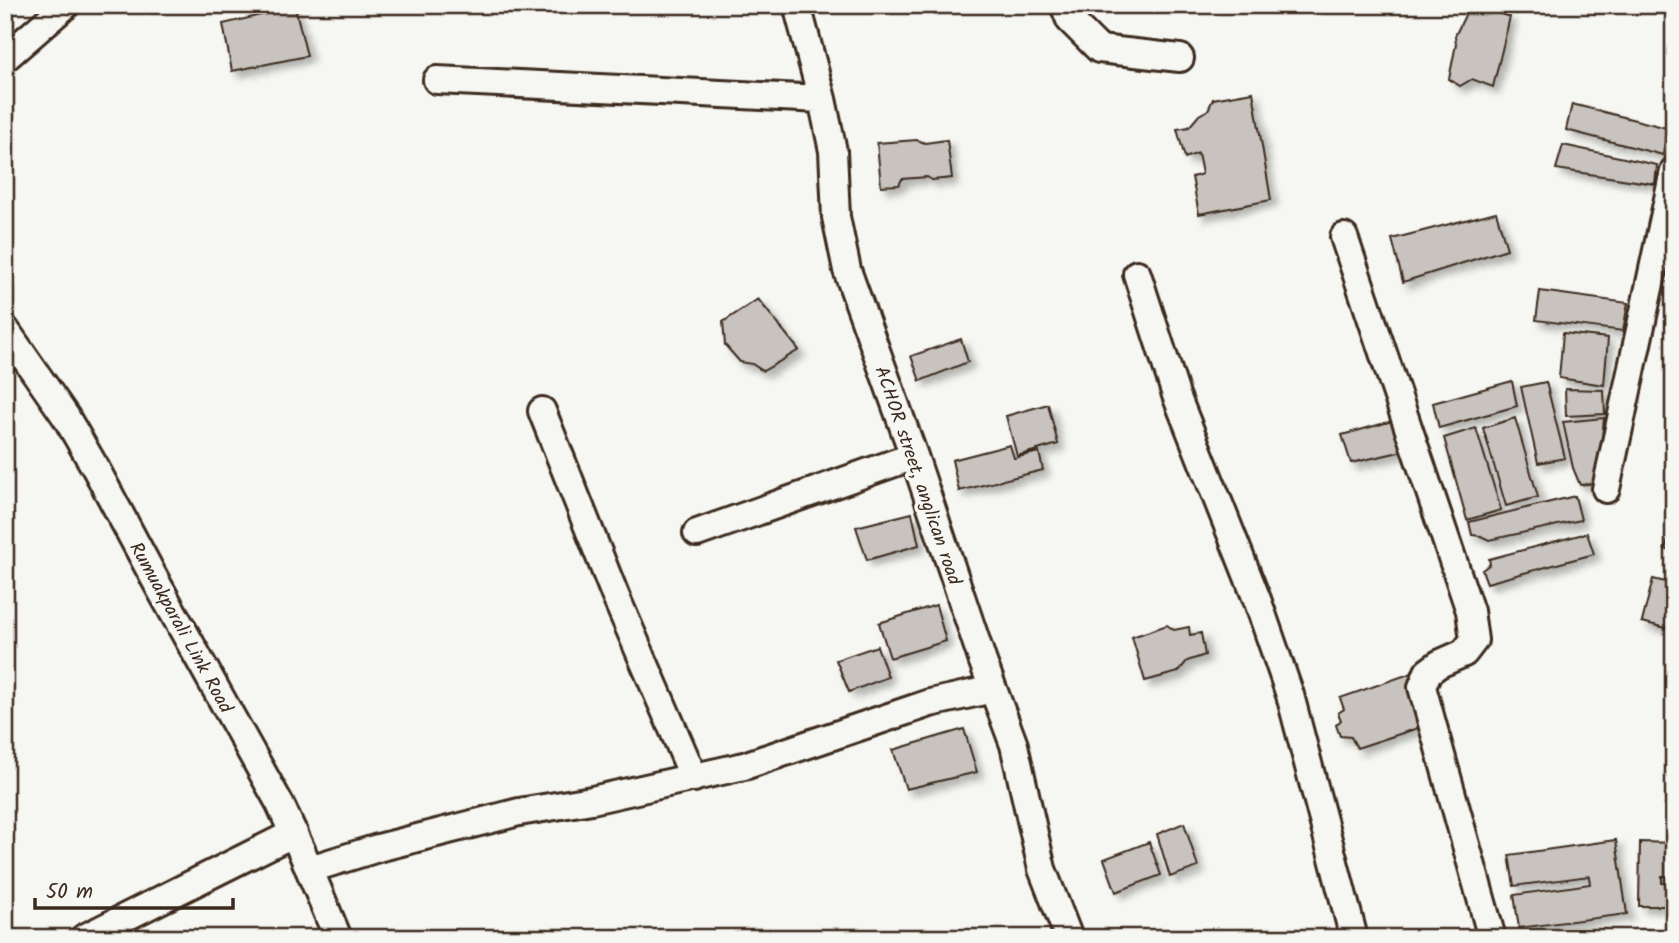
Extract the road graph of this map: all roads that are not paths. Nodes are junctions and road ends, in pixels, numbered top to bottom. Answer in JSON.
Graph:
{"nodes":[{"id":1,"x":66,"y":5,"type":"edge"},
{"id":2,"x":797,"y":5,"type":"edge"},
{"id":3,"x":1064,"y":5,"type":"edge"},
{"id":4,"x":5,"y":58,"type":"edge"},
{"id":5,"x":1180,"y":58,"type":"dead end"},
{"id":6,"x":437,"y":80,"type":"dead end"},
{"id":7,"x":822,"y":99,"type":"junction"},
{"id":8,"x":1674,"y":171,"type":"edge"},
{"id":9,"x":1344,"y":237,"type":"dead end"},
{"id":10,"x":1137,"y":274,"type":"dead end"},
{"id":11,"x":5,"y":328,"type":"edge"},
{"id":12,"x":542,"y":411,"type":"dead end"},
{"id":13,"x":914,"y":456,"type":"junction"},
{"id":14,"x":1606,"y":489,"type":"dead end"},
{"id":15,"x":697,"y":533,"type":"dead end"},
{"id":16,"x":993,"y":689,"type":"junction"},
{"id":17,"x":694,"y":778,"type":"junction"},
{"id":18,"x":294,"y":833,"type":"junction"},
{"id":19,"x":310,"y":869,"type":"junction"},
{"id":20,"x":84,"y":938,"type":"edge"},
{"id":21,"x":338,"y":938,"type":"edge"},
{"id":22,"x":1069,"y":938,"type":"edge"},
{"id":23,"x":1354,"y":938,"type":"edge"},
{"id":24,"x":1492,"y":938,"type":"edge"}],
"edges":[{"from":1,"to":4,"type":"street"},
{"from":2,"to":7,"type":"street","name":"ACHOR street, anglican road"},
{"from":3,"to":5,"type":"street"},
{"from":6,"to":7,"type":"street"},
{"from":7,"to":13,"type":"street","name":"ACHOR street, anglican road"},
{"from":8,"to":14,"type":"street"},
{"from":9,"to":24,"type":"street"},
{"from":10,"to":23,"type":"street"},
{"from":11,"to":18,"type":"street","name":"Rumuakparali Link Road"},
{"from":12,"to":17,"type":"street"},
{"from":13,"to":15,"type":"street"},
{"from":13,"to":16,"type":"street","name":"ACHOR street, anglican road"},
{"from":16,"to":17,"type":"street"},
{"from":16,"to":22,"type":"street","name":"ACHOR street, anglican road"},
{"from":17,"to":19,"type":"street"},
{"from":18,"to":19,"type":"street","name":"Rumuakparali Link Road"},
{"from":18,"to":20,"type":"street"},
{"from":19,"to":21,"type":"street","name":"Rumuakparali Link Road"}]}
